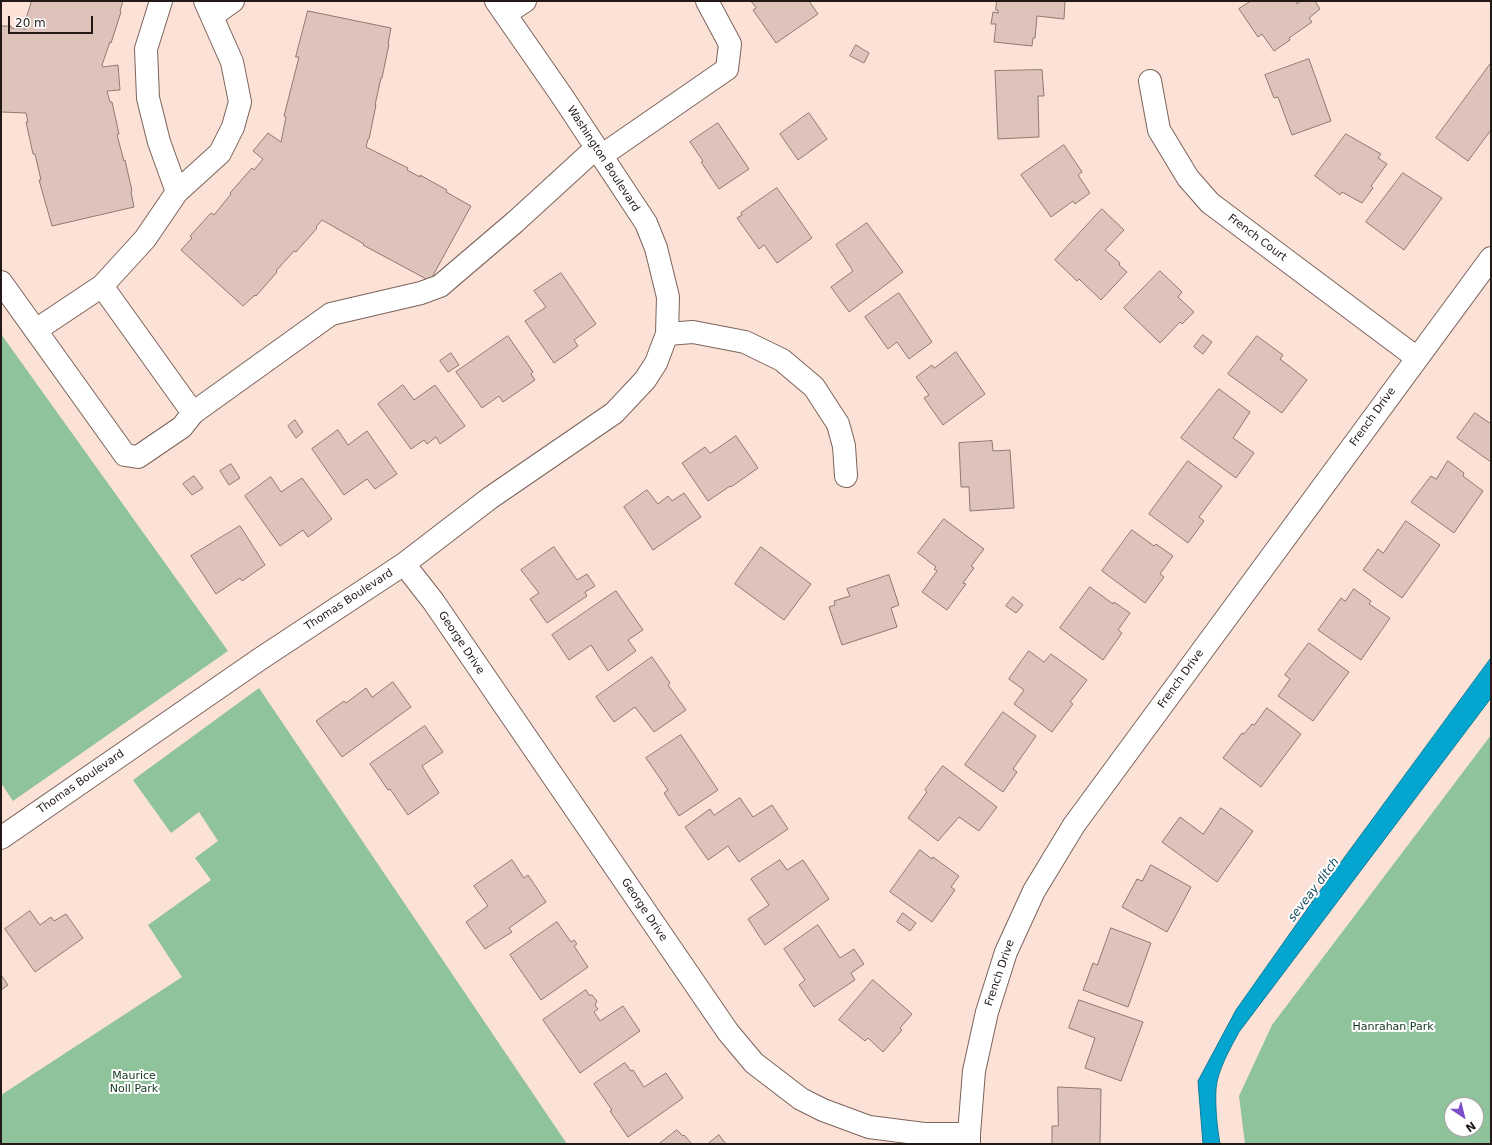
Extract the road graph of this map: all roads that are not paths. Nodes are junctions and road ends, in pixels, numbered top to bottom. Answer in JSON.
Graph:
{"nodes":[{"id":1,"x":160,"y":1,"type":"edge"},
{"id":2,"x":233,"y":1,"type":"edge"},
{"id":3,"x":525,"y":1,"type":"edge"},
{"id":4,"x":707,"y":1,"type":"edge"},
{"id":5,"x":209,"y":8,"type":"edge"},
{"id":6,"x":500,"y":8,"type":"edge"},
{"id":7,"x":1150,"y":81,"type":"dead end"},
{"id":8,"x":599,"y":152,"type":"junction"},
{"id":9,"x":177,"y":192,"type":"junction"},
{"id":10,"x":1491,"y":258,"type":"edge"},
{"id":11,"x":1,"y":282,"type":"edge"},
{"id":12,"x":102,"y":286,"type":"junction"},
{"id":13,"x":36,"y":330,"type":"junction"},
{"id":14,"x":667,"y":334,"type":"junction"},
{"id":15,"x":1417,"y":358,"type":"junction"},
{"id":16,"x":193,"y":413,"type":"junction"},
{"id":17,"x":846,"y":476,"type":"dead end"},
{"id":18,"x":404,"y":564,"type":"junction"},
{"id":19,"x":1,"y":838,"type":"edge"},
{"id":20,"x":969,"y":1139,"type":"edge"}],
"edges":[{"from":1,"to":9,"type":"street"},
{"from":2,"to":5,"type":"street"},
{"from":3,"to":6,"type":"street"},
{"from":4,"to":8,"type":"street"},
{"from":5,"to":9,"type":"street"},
{"from":6,"to":8,"type":"street","name":"Washington Boulevard"},
{"from":7,"to":15,"type":"street","name":"French Court"},
{"from":8,"to":14,"type":"street","name":"Washington Boulevard"},
{"from":8,"to":16,"type":"street"},
{"from":9,"to":12,"type":"street"},
{"from":10,"to":15,"type":"street","name":"French Drive"},
{"from":11,"to":13,"type":"street"},
{"from":12,"to":13,"type":"street"},
{"from":12,"to":16,"type":"street"},
{"from":13,"to":16,"type":"street"},
{"from":14,"to":17,"type":"street"},
{"from":14,"to":18,"type":"street","name":"Thomas Boulevard"},
{"from":15,"to":20,"type":"street","name":"French Drive"},
{"from":18,"to":19,"type":"street","name":"Thomas Boulevard"},
{"from":18,"to":20,"type":"street","name":"George Drive"}]}
